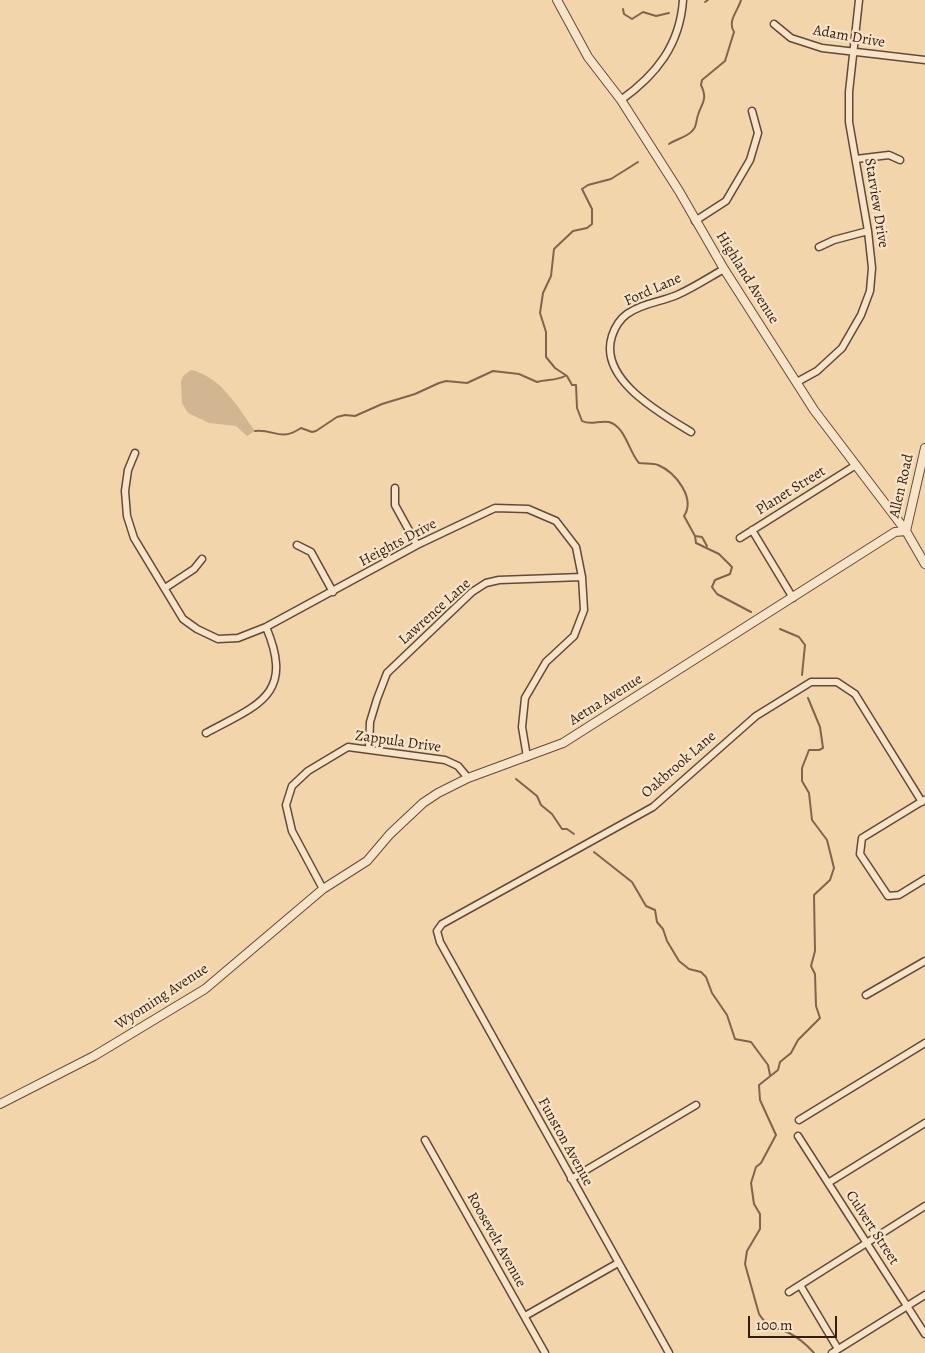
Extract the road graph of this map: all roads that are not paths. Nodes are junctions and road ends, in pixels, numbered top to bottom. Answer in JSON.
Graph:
{"nodes":[{"id":1,"x":557,"y":0,"type":"edge"},
{"id":2,"x":682,"y":0,"type":"edge"},
{"id":3,"x":859,"y":0,"type":"edge"},
{"id":4,"x":774,"y":24,"type":"dead end"},
{"id":5,"x":853,"y":53,"type":"junction"},
{"id":6,"x":925,"y":60,"type":"edge"},
{"id":7,"x":621,"y":100,"type":"junction"},
{"id":8,"x":752,"y":111,"type":"dead end"},
{"id":9,"x":856,"y":160,"type":"junction"},
{"id":10,"x":900,"y":160,"type":"dead end"},
{"id":11,"x":696,"y":220,"type":"junction"},
{"id":12,"x":868,"y":231,"type":"junction"},
{"id":13,"x":819,"y":247,"type":"dead end"},
{"id":14,"x":724,"y":269,"type":"junction"},
{"id":15,"x":797,"y":382,"type":"junction"},
{"id":16,"x":691,"y":432,"type":"dead end"},
{"id":17,"x":925,"y":448,"type":"edge"},
{"id":18,"x":135,"y":453,"type":"dead end"},
{"id":19,"x":856,"y":465,"type":"junction"},
{"id":20,"x":395,"y":488,"type":"dead end"},
{"id":21,"x":752,"y":530,"type":"junction"},
{"id":22,"x":906,"y":530,"type":"junction"},
{"id":23,"x":740,"y":538,"type":"dead end"},
{"id":24,"x":297,"y":545,"type":"dead end"},
{"id":25,"x":417,"y":545,"type":"junction"},
{"id":26,"x":202,"y":559,"type":"dead end"},
{"id":27,"x":925,"y":564,"type":"edge"},
{"id":28,"x":582,"y":577,"type":"junction"},
{"id":29,"x":165,"y":588,"type":"junction"},
{"id":30,"x":333,"y":592,"type":"junction"},
{"id":31,"x":793,"y":598,"type":"junction"},
{"id":32,"x":266,"y":627,"type":"junction"},
{"id":33,"x":206,"y":733,"type":"dead end"},
{"id":34,"x":369,"y":748,"type":"junction"},
{"id":35,"x":527,"y":757,"type":"junction"},
{"id":36,"x":468,"y":778,"type":"junction"},
{"id":37,"x":923,"y":801,"type":"edge"},
{"id":38,"x":925,"y":879,"type":"edge"},
{"id":39,"x":323,"y":889,"type":"junction"},
{"id":40,"x":440,"y":942,"type":"joint"},
{"id":41,"x":925,"y":961,"type":"edge"},
{"id":42,"x":866,"y":995,"type":"dead end"},
{"id":43,"x":925,"y":1043,"type":"edge"},
{"id":44,"x":0,"y":1102,"type":"edge"},
{"id":45,"x":696,"y":1105,"type":"dead end"},
{"id":46,"x":799,"y":1120,"type":"dead end"},
{"id":47,"x":925,"y":1123,"type":"edge"},
{"id":48,"x":798,"y":1136,"type":"dead end"},
{"id":49,"x":425,"y":1140,"type":"dead end"},
{"id":50,"x":570,"y":1178,"type":"junction"},
{"id":51,"x":828,"y":1183,"type":"junction"},
{"id":52,"x":925,"y":1206,"type":"edge"},
{"id":53,"x":866,"y":1243,"type":"junction"},
{"id":54,"x":618,"y":1263,"type":"junction"},
{"id":55,"x":800,"y":1285,"type":"junction"},
{"id":56,"x":789,"y":1292,"type":"dead end"},
{"id":57,"x":925,"y":1295,"type":"edge"},
{"id":58,"x":907,"y":1306,"type":"junction"},
{"id":59,"x":525,"y":1316,"type":"junction"},
{"id":60,"x":925,"y":1334,"type":"edge"},
{"id":61,"x":838,"y":1349,"type":"junction"},
{"id":62,"x":545,"y":1353,"type":"edge"},
{"id":63,"x":669,"y":1353,"type":"edge"},
{"id":64,"x":832,"y":1353,"type":"edge"}],
"edges":[{"from":1,"to":7,"type":"street","name":"Highland Avenue"},
{"from":2,"to":7,"type":"street"},
{"from":3,"to":5,"type":"street","name":"Starview Drive"},
{"from":4,"to":5,"type":"street","name":"Adam Drive"},
{"from":5,"to":6,"type":"street","name":"Adam Drive"},
{"from":5,"to":9,"type":"street","name":"Starview Drive"},
{"from":7,"to":11,"type":"street","name":"Highland Avenue"},
{"from":8,"to":11,"type":"street"},
{"from":9,"to":10,"type":"street"},
{"from":9,"to":12,"type":"street","name":"Starview Drive"},
{"from":11,"to":14,"type":"street","name":"Highland Avenue"},
{"from":12,"to":13,"type":"street"},
{"from":12,"to":15,"type":"street","name":"Starview Drive"},
{"from":14,"to":15,"type":"street","name":"Highland Avenue"},
{"from":14,"to":16,"type":"street","name":"Ford Lane"},
{"from":15,"to":19,"type":"street","name":"Highland Avenue"},
{"from":17,"to":22,"type":"street","name":"Allen Road"},
{"from":18,"to":29,"type":"street","name":"Heights Drive"},
{"from":19,"to":21,"type":"street","name":"Planet Street"},
{"from":19,"to":22,"type":"street","name":"Highland Avenue"},
{"from":20,"to":25,"type":"street"},
{"from":21,"to":23,"type":"street","name":"Planet Street"},
{"from":21,"to":31,"type":"street"},
{"from":22,"to":27,"type":"street","name":"Highland Avenue"},
{"from":22,"to":31,"type":"street","name":"Aetna Avenue"},
{"from":24,"to":30,"type":"street"},
{"from":25,"to":28,"type":"street","name":"Heights Drive"},
{"from":25,"to":30,"type":"street","name":"Heights Drive"},
{"from":26,"to":29,"type":"street"},
{"from":28,"to":34,"type":"street","name":"Lawrence Lane"},
{"from":28,"to":35,"type":"street","name":"Heights Drive"},
{"from":29,"to":32,"type":"street","name":"Heights Drive"},
{"from":30,"to":32,"type":"street","name":"Heights Drive"},
{"from":31,"to":35,"type":"street","name":"Aetna Avenue"},
{"from":32,"to":33,"type":"street"},
{"from":34,"to":36,"type":"street","name":"Zappula Drive"},
{"from":34,"to":39,"type":"street","name":"Zappula Drive"},
{"from":35,"to":36,"type":"street","name":"Aetna Avenue"},
{"from":36,"to":39,"type":"street","name":"Aetna Avenue"},
{"from":37,"to":38,"type":"street"},
{"from":37,"to":40,"type":"street","name":"Oakbrook Lane"},
{"from":39,"to":44,"type":"street","name":"Wyoming Avenue"},
{"from":40,"to":50,"type":"street","name":"Funston Avenue"},
{"from":41,"to":42,"type":"street"},
{"from":43,"to":46,"type":"street"},
{"from":45,"to":50,"type":"street"},
{"from":47,"to":51,"type":"street"},
{"from":48,"to":51,"type":"street","name":"Culvert Street"},
{"from":49,"to":59,"type":"street","name":"Roosevelt Avenue"},
{"from":50,"to":54,"type":"street","name":"Funston Avenue"},
{"from":51,"to":53,"type":"street","name":"Culvert Street"},
{"from":52,"to":53,"type":"street"},
{"from":53,"to":55,"type":"street"},
{"from":53,"to":58,"type":"street","name":"Culvert Street"},
{"from":54,"to":59,"type":"street"},
{"from":54,"to":63,"type":"street","name":"Funston Avenue"},
{"from":55,"to":56,"type":"street"},
{"from":55,"to":61,"type":"street"},
{"from":57,"to":58,"type":"street"},
{"from":58,"to":60,"type":"street","name":"Culvert Street"},
{"from":58,"to":61,"type":"street"},
{"from":59,"to":62,"type":"street","name":"Roosevelt Avenue"},
{"from":61,"to":64,"type":"street"}]}
